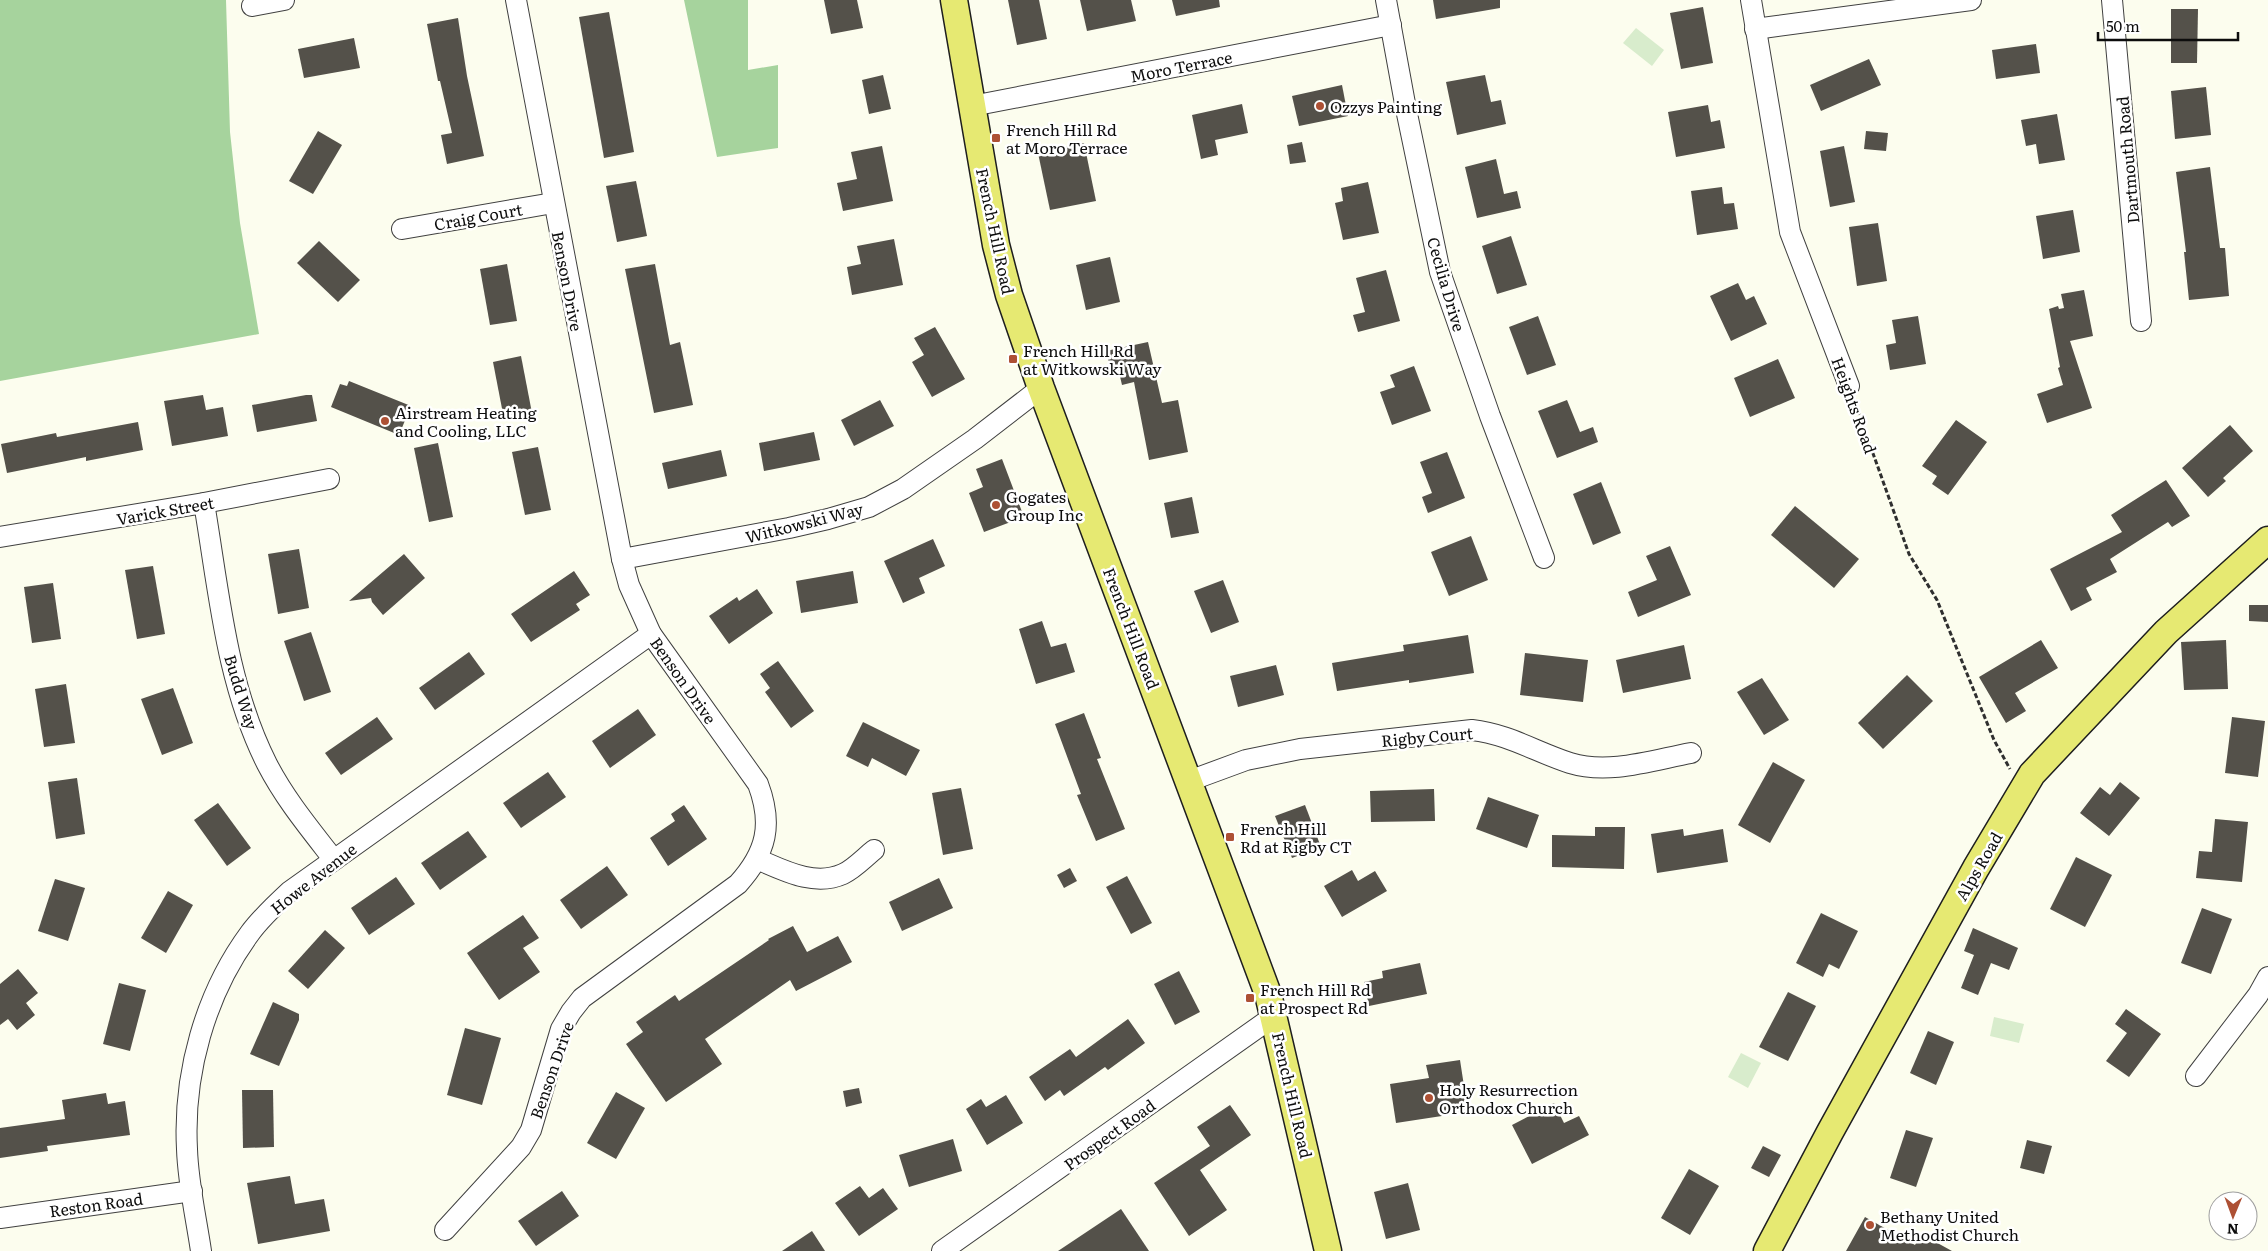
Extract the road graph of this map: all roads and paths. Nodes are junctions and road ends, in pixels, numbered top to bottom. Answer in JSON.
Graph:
{"nodes":[{"id":1,"x":284,"y":0,"type":"edge"},
{"id":2,"x":516,"y":0,"type":"edge"},
{"id":3,"x":954,"y":0,"type":"edge"},
{"id":4,"x":1386,"y":0,"type":"edge"},
{"id":5,"x":1751,"y":0,"type":"edge"},
{"id":6,"x":1971,"y":0,"type":"edge"},
{"id":7,"x":2112,"y":0,"type":"edge"},
{"id":8,"x":252,"y":6,"type":"dead end"},
{"id":9,"x":1391,"y":24,"type":"junction"},
{"id":10,"x":1755,"y":29,"type":"junction"},
{"id":11,"x":972,"y":106,"type":"junction"},
{"id":12,"x":553,"y":203,"type":"junction"},
{"id":13,"x":402,"y":229,"type":"dead end"},
{"id":14,"x":2141,"y":320,"type":"dead end"},
{"id":15,"x":1849,"y":386,"type":"joint"},
{"id":16,"x":1041,"y":388,"type":"junction"},
{"id":17,"x":329,"y":480,"type":"dead end"},
{"id":18,"x":204,"y":503,"type":"junction"},
{"id":19,"x":0,"y":537,"type":"edge"},
{"id":20,"x":2268,"y":540,"type":"edge"},
{"id":21,"x":1544,"y":558,"type":"dead end"},
{"id":22,"x":622,"y":559,"type":"junction"},
{"id":23,"x":651,"y":634,"type":"junction"},
{"id":24,"x":1691,"y":753,"type":"dead end"},
{"id":25,"x":1189,"y":781,"type":"junction"},
{"id":26,"x":2022,"y":790,"type":"junction"},
{"id":27,"x":874,"y":850,"type":"dead end"},
{"id":28,"x":757,"y":859,"type":"junction"},
{"id":29,"x":334,"y":860,"type":"junction"},
{"id":30,"x":2268,"y":977,"type":"edge"},
{"id":31,"x":1274,"y":1016,"type":"junction"},
{"id":32,"x":2196,"y":1076,"type":"dead end"},
{"id":33,"x":192,"y":1191,"type":"junction"},
{"id":34,"x":0,"y":1218,"type":"edge"},
{"id":35,"x":445,"y":1230,"type":"dead end"},
{"id":36,"x":200,"y":1251,"type":"edge"},
{"id":37,"x":942,"y":1251,"type":"edge"},
{"id":38,"x":1328,"y":1251,"type":"edge"},
{"id":39,"x":1767,"y":1251,"type":"edge"}],
"edges":[{"from":1,"to":8,"type":"street"},
{"from":2,"to":12,"type":"street","name":"Benson Drive"},
{"from":3,"to":11,"type":"main road","name":"French Hill Road"},
{"from":4,"to":9,"type":"street","name":"Cecilia Drive"},
{"from":5,"to":10,"type":"street","name":"Heights Road"},
{"from":6,"to":10,"type":"street"},
{"from":7,"to":14,"type":"street","name":"Dartmouth Road"},
{"from":9,"to":11,"type":"street","name":"Moro Terrace"},
{"from":9,"to":21,"type":"street","name":"Cecilia Drive"},
{"from":10,"to":15,"type":"street","name":"Heights Road"},
{"from":11,"to":16,"type":"main road","name":"French Hill Road"},
{"from":12,"to":13,"type":"street","name":"Craig Court"},
{"from":12,"to":22,"type":"street","name":"Benson Drive"},
{"from":15,"to":26,"type":"path","name":"Heights Road"},
{"from":16,"to":22,"type":"street","name":"Witkowski Way"},
{"from":16,"to":25,"type":"main road","name":"French Hill Road"},
{"from":17,"to":18,"type":"street","name":"Varick Street"},
{"from":18,"to":19,"type":"street","name":"Varick Street"},
{"from":18,"to":29,"type":"street","name":"Budd Way"},
{"from":20,"to":26,"type":"main road","name":"Alps Road"},
{"from":22,"to":23,"type":"street","name":"Benson Drive"},
{"from":23,"to":28,"type":"street","name":"Benson Drive"},
{"from":23,"to":29,"type":"street","name":"Howe Avenue"},
{"from":24,"to":25,"type":"street","name":"Rigby Court"},
{"from":25,"to":31,"type":"main road","name":"French Hill Road"},
{"from":26,"to":39,"type":"main road","name":"Alps Road"},
{"from":27,"to":28,"type":"street"},
{"from":28,"to":35,"type":"street","name":"Benson Drive"},
{"from":29,"to":33,"type":"street","name":"Howe Avenue"},
{"from":30,"to":32,"type":"street"},
{"from":31,"to":37,"type":"street","name":"Prospect Road"},
{"from":31,"to":38,"type":"main road","name":"French Hill Road"},
{"from":33,"to":34,"type":"street","name":"Reston Road"},
{"from":33,"to":36,"type":"street","name":"Howe Avenue"}]}
